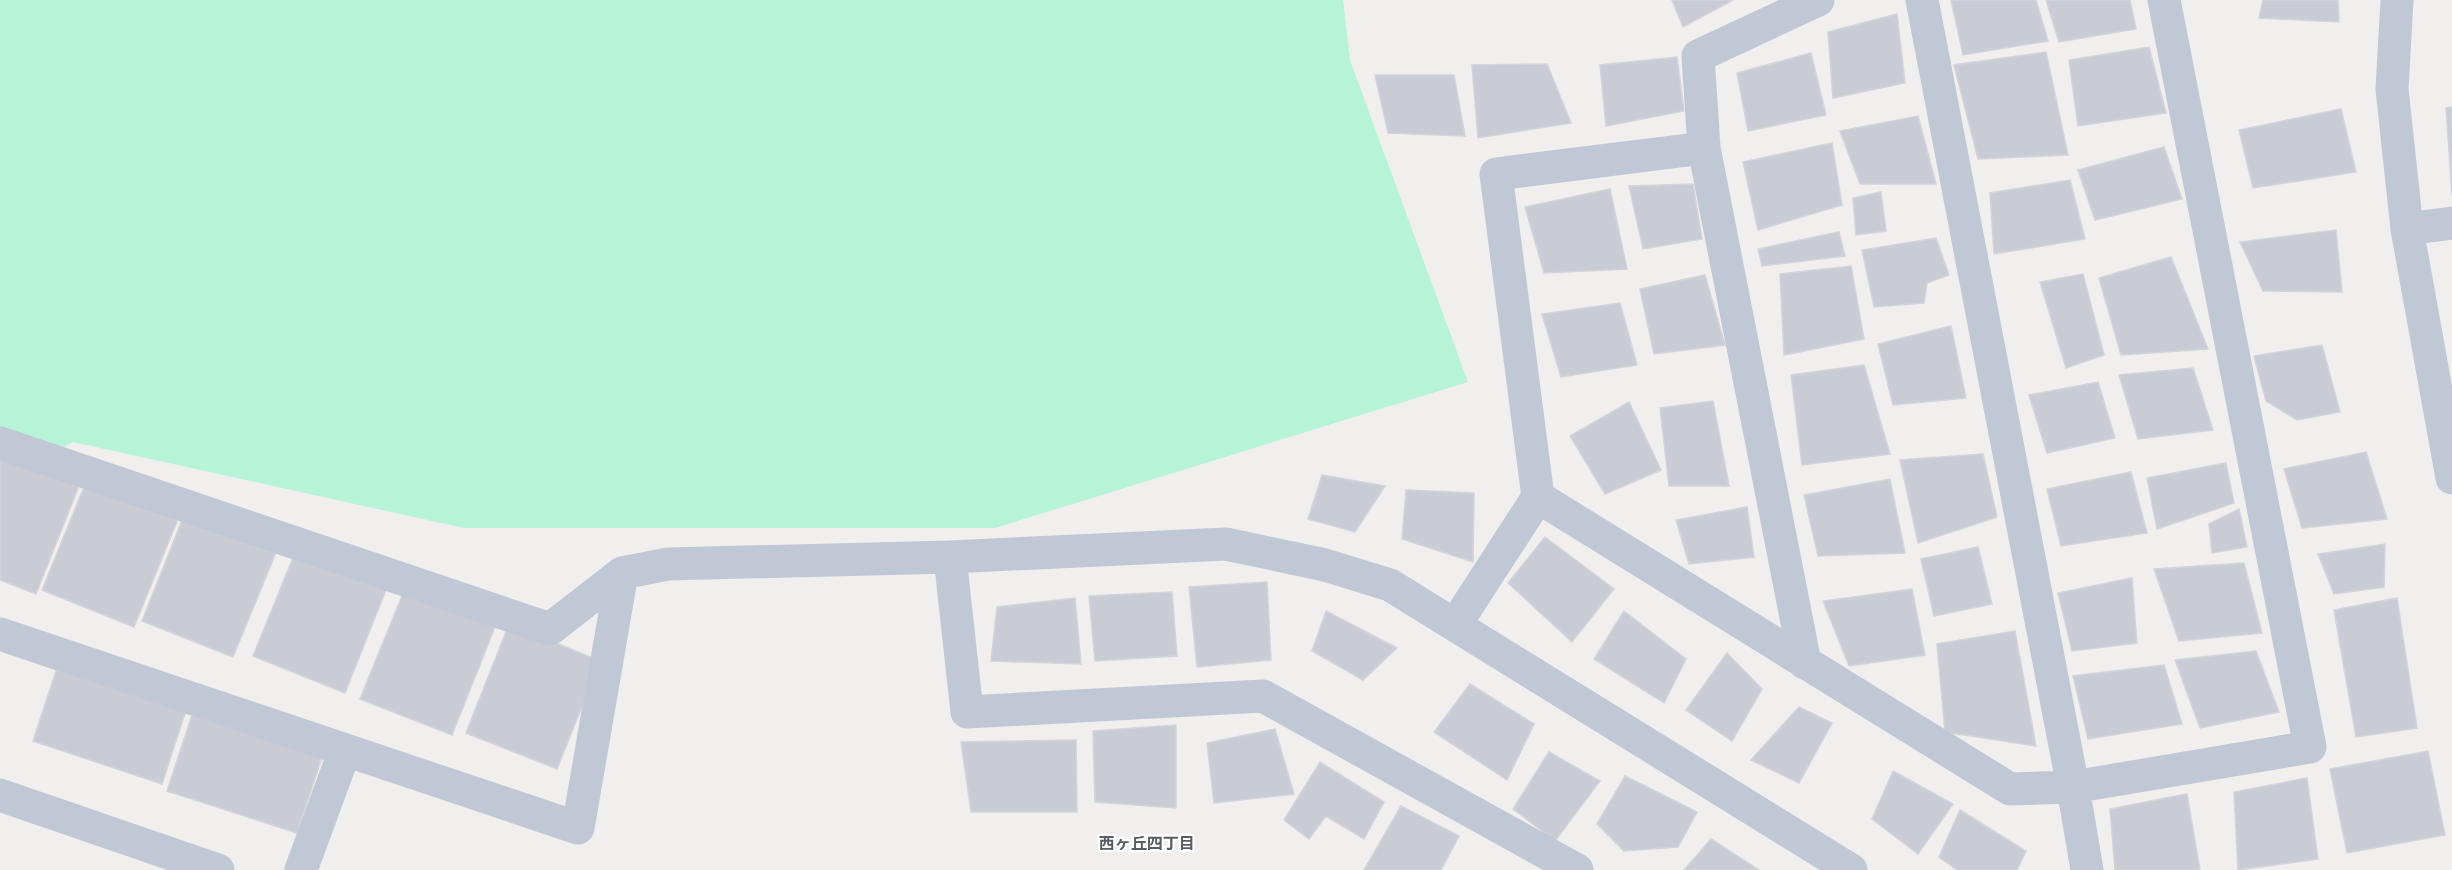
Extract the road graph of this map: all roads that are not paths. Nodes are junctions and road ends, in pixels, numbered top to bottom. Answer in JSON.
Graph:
{"nodes":[{"id":1,"x":1818,"y":0,"type":"edge"},
{"id":2,"x":1922,"y":0,"type":"edge"},
{"id":3,"x":2164,"y":0,"type":"edge"},
{"id":4,"x":2397,"y":0,"type":"edge"},
{"id":5,"x":1704,"y":148,"type":"junction"},
{"id":6,"x":2452,"y":223,"type":"edge"},
{"id":7,"x":2407,"y":229,"type":"junction"},
{"id":8,"x":0,"y":443,"type":"edge"},
{"id":9,"x":2452,"y":478,"type":"edge"},
{"id":10,"x":1538,"y":497,"type":"junction"},
{"id":11,"x":950,"y":557,"type":"junction"},
{"id":12,"x":622,"y":573,"type":"junction"},
{"id":13,"x":1455,"y":625,"type":"junction"},
{"id":14,"x":0,"y":634,"type":"edge"},
{"id":15,"x":1805,"y":663,"type":"junction"},
{"id":16,"x":345,"y":750,"type":"junction"},
{"id":17,"x":2073,"y":787,"type":"junction"},
{"id":18,"x":0,"y":795,"type":"edge"},
{"id":19,"x":218,"y":870,"type":"edge"},
{"id":20,"x":300,"y":870,"type":"edge"},
{"id":21,"x":1577,"y":870,"type":"edge"},
{"id":22,"x":1851,"y":870,"type":"edge"},
{"id":23,"x":2087,"y":870,"type":"edge"}],
"edges":[{"from":1,"to":5,"type":"street"},
{"from":2,"to":17,"type":"street"},
{"from":3,"to":17,"type":"street"},
{"from":4,"to":7,"type":"street"},
{"from":5,"to":10,"type":"street"},
{"from":5,"to":15,"type":"street"},
{"from":6,"to":7,"type":"street"},
{"from":7,"to":9,"type":"street"},
{"from":8,"to":12,"type":"street"},
{"from":10,"to":13,"type":"street"},
{"from":10,"to":15,"type":"street"},
{"from":11,"to":12,"type":"street"},
{"from":11,"to":13,"type":"street"},
{"from":11,"to":21,"type":"street"},
{"from":12,"to":16,"type":"street"},
{"from":13,"to":22,"type":"street"},
{"from":14,"to":16,"type":"street"},
{"from":15,"to":17,"type":"street"},
{"from":16,"to":20,"type":"street"},
{"from":17,"to":23,"type":"street"},
{"from":18,"to":19,"type":"street"}]}
